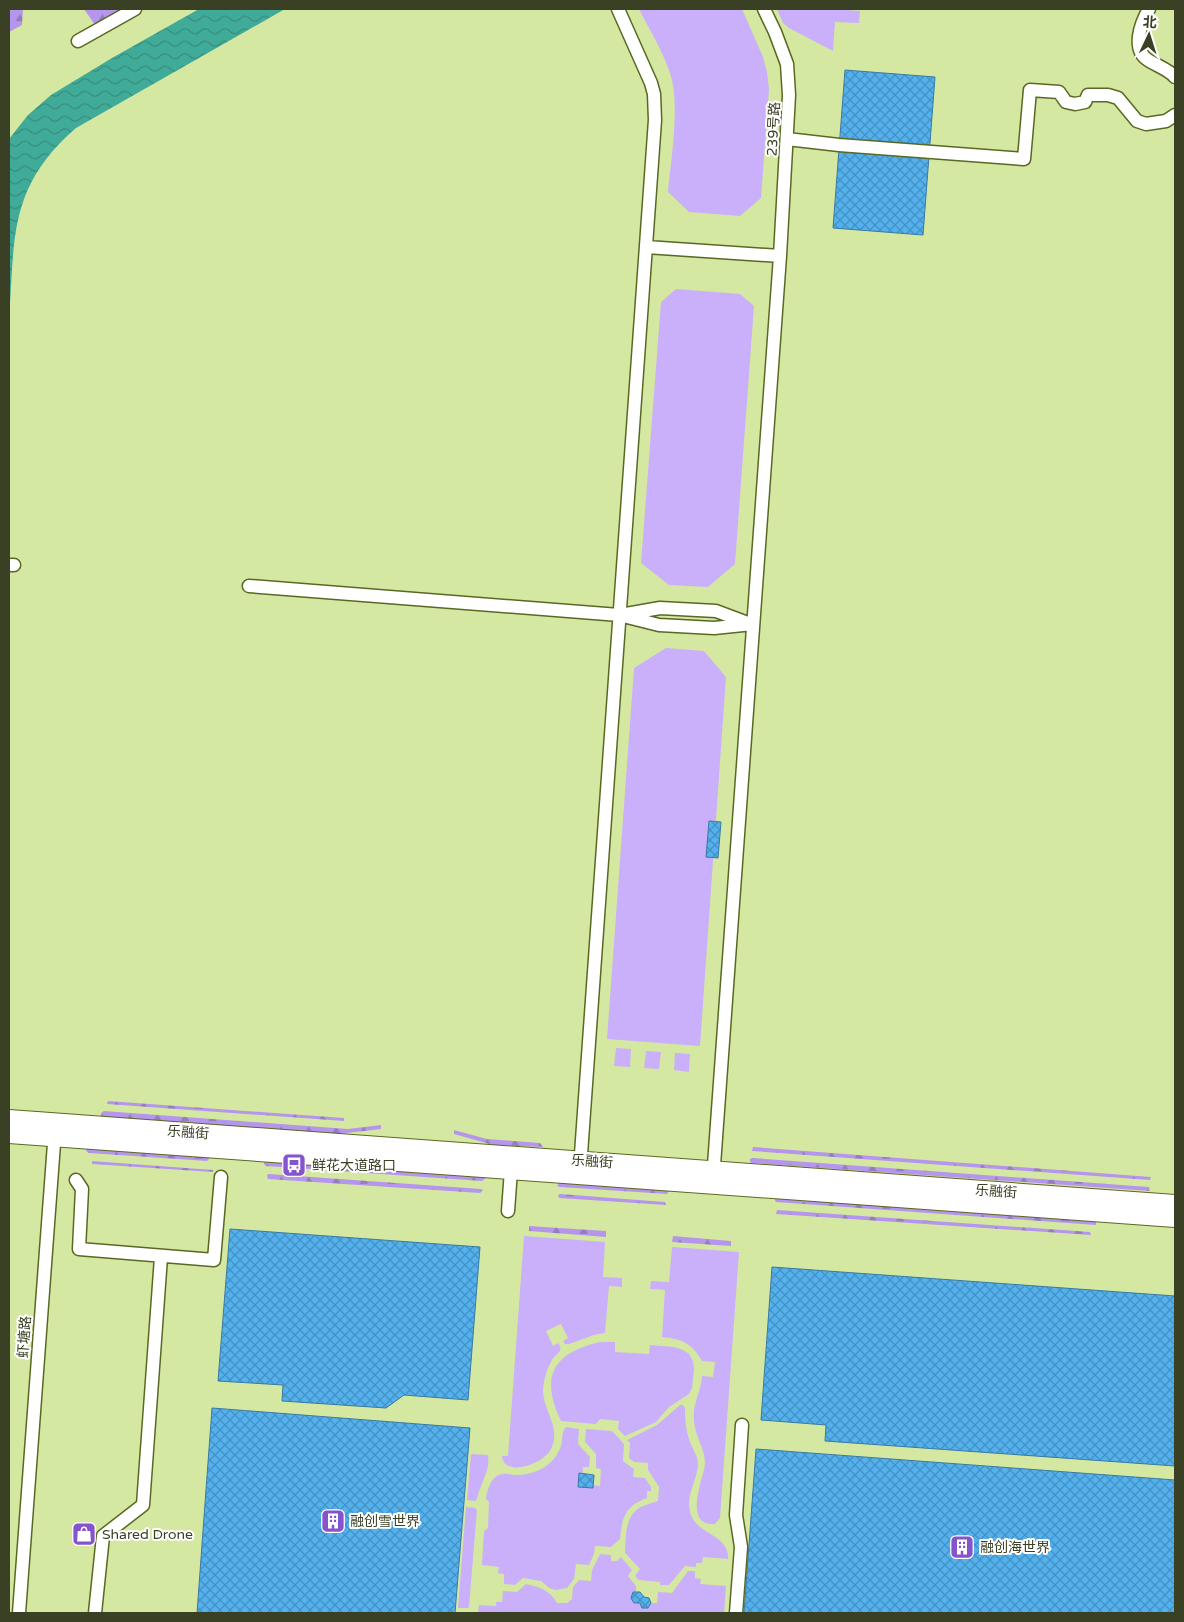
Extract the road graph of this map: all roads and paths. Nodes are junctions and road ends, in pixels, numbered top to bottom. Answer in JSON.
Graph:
{"nodes":[{"id":1,"x":135,"y":9,"type":"edge"},
{"id":2,"x":618,"y":9,"type":"edge"},
{"id":3,"x":764,"y":9,"type":"edge"},
{"id":4,"x":1149,"y":9,"type":"edge"},
{"id":5,"x":78,"y":41,"type":"dead end"},
{"id":6,"x":1175,"y":77,"type":"edge"},
{"id":7,"x":1175,"y":115,"type":"edge"},
{"id":8,"x":787,"y":139,"type":"junction"},
{"id":9,"x":646,"y":247,"type":"junction"},
{"id":10,"x":780,"y":256,"type":"junction"},
{"id":11,"x":249,"y":586,"type":"dead end"},
{"id":12,"x":619,"y":615,"type":"junction"},
{"id":13,"x":753,"y":624,"type":"junction"},
{"id":14,"x":9,"y":1119,"type":"edge"},
{"id":15,"x":55,"y":1130,"type":"junction"},
{"id":16,"x":9,"y":1134,"type":"edge"},
{"id":17,"x":580,"y":1168,"type":"junction"},
{"id":18,"x":511,"y":1170,"type":"junction"},
{"id":19,"x":220,"y":1177,"type":"dead end"},
{"id":20,"x":713,"y":1177,"type":"junction"},
{"id":21,"x":76,"y":1180,"type":"dead end"},
{"id":22,"x":1175,"y":1204,"type":"edge"},
{"id":23,"x":508,"y":1211,"type":"dead end"},
{"id":24,"x":1175,"y":1218,"type":"edge"},
{"id":25,"x":161,"y":1257,"type":"junction"},
{"id":26,"x":742,"y":1425,"type":"dead end"},
{"id":27,"x":19,"y":1613,"type":"edge"},
{"id":28,"x":95,"y":1613,"type":"edge"},
{"id":29,"x":736,"y":1613,"type":"edge"}],
"edges":[{"from":1,"to":5,"type":"street"},
{"from":2,"to":9,"type":"street"},
{"from":3,"to":8,"type":"street","name":"239号路"},
{"from":4,"to":6,"type":"street"},
{"from":7,"to":8,"type":"street"},
{"from":8,"to":10,"type":"street","name":"239号路"},
{"from":9,"to":10,"type":"street"},
{"from":9,"to":12,"type":"street"},
{"from":10,"to":13,"type":"street","name":"239号路"},
{"from":11,"to":12,"type":"street"},
{"from":12,"to":13,"type":"street"},
{"from":12,"to":17,"type":"street"},
{"from":13,"to":20,"type":"street","name":"239号路"},
{"from":14,"to":15,"type":"street","name":"乐融街"},
{"from":15,"to":16,"type":"street","name":"乐融街"},
{"from":15,"to":17,"type":"street","name":"乐融街"},
{"from":15,"to":18,"type":"street","name":"乐融街"},
{"from":15,"to":27,"type":"street","name":"虾塘路"},
{"from":17,"to":18,"type":"street","name":"乐融街"},
{"from":17,"to":20,"type":"street","name":"乐融街"},
{"from":18,"to":23,"type":"street"},
{"from":19,"to":25,"type":"street"},
{"from":20,"to":22,"type":"street","name":"乐融街"},
{"from":20,"to":24,"type":"street","name":"乐融街"},
{"from":21,"to":25,"type":"street"},
{"from":25,"to":28,"type":"street"},
{"from":26,"to":29,"type":"street"}]}
